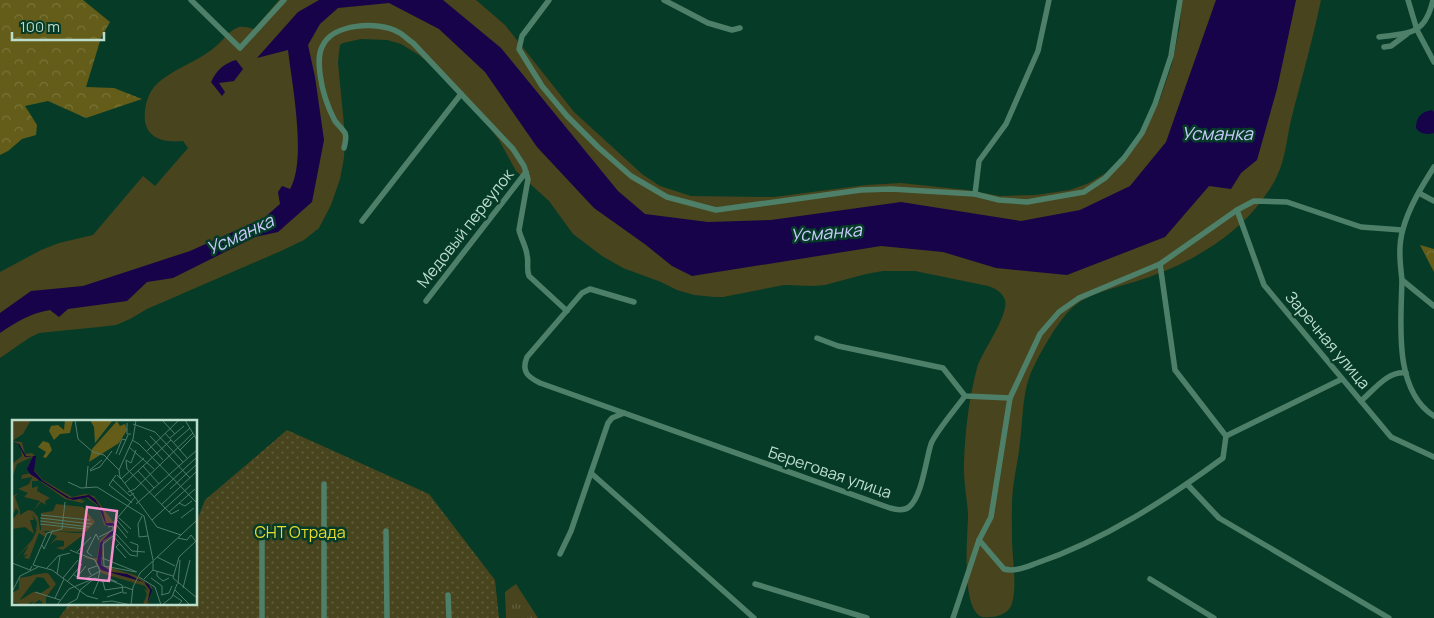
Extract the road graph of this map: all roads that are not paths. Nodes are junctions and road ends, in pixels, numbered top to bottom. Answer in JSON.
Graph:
{"nodes":[{"id":1,"x":191,"y":0,"type":"edge"},
{"id":2,"x":284,"y":0,"type":"edge"},
{"id":3,"x":549,"y":0,"type":"edge"},
{"id":4,"x":664,"y":0,"type":"edge"},
{"id":5,"x":1049,"y":0,"type":"edge"},
{"id":6,"x":1180,"y":0,"type":"edge"},
{"id":7,"x":1408,"y":0,"type":"edge"},
{"id":8,"x":1433,"y":0,"type":"edge"},
{"id":9,"x":740,"y":28,"type":"dead end"},
{"id":10,"x":1417,"y":30,"type":"junction"},
{"id":11,"x":1408,"y":33,"type":"junction"},
{"id":12,"x":1379,"y":37,"type":"dead end"},
{"id":13,"x":1384,"y":47,"type":"dead end"},
{"id":14,"x":1434,"y":62,"type":"edge"},
{"id":15,"x":461,"y":94,"type":"junction"},
{"id":16,"x":344,"y":148,"type":"dead end"},
{"id":17,"x":1434,"y":167,"type":"edge"},
{"id":18,"x":526,"y":172,"type":"junction"},
{"id":19,"x":1419,"y":193,"type":"junction"},
{"id":20,"x":975,"y":194,"type":"junction"},
{"id":21,"x":1434,"y":201,"type":"edge"},
{"id":22,"x":1237,"y":210,"type":"junction"},
{"id":23,"x":362,"y":221,"type":"dead end"},
{"id":24,"x":1402,"y":230,"type":"junction"},
{"id":25,"x":1160,"y":264,"type":"junction"},
{"id":26,"x":1402,"y":280,"type":"junction"},
{"id":27,"x":426,"y":301,"type":"dead end"},
{"id":28,"x":634,"y":302,"type":"dead end"},
{"id":29,"x":1434,"y":306,"type":"edge"},
{"id":30,"x":568,"y":310,"type":"junction"},
{"id":31,"x":817,"y":338,"type":"dead end"},
{"id":32,"x":1406,"y":373,"type":"junction"},
{"id":33,"x":1342,"y":378,"type":"junction"},
{"id":34,"x":965,"y":396,"type":"junction"},
{"id":35,"x":1010,"y":398,"type":"junction"},
{"id":36,"x":1361,"y":401,"type":"junction"},
{"id":37,"x":624,"y":413,"type":"junction"},
{"id":38,"x":1434,"y":416,"type":"edge"},
{"id":39,"x":1226,"y":436,"type":"junction"},
{"id":40,"x":1434,"y":457,"type":"edge"},
{"id":41,"x":591,"y":473,"type":"junction"},
{"id":42,"x":324,"y":484,"type":"dead end"},
{"id":43,"x":1187,"y":484,"type":"junction"},
{"id":44,"x":262,"y":527,"type":"dead end"},
{"id":45,"x":386,"y":531,"type":"dead end"},
{"id":46,"x":979,"y":540,"type":"junction"},
{"id":47,"x":560,"y":554,"type":"dead end"},
{"id":48,"x":1150,"y":579,"type":"dead end"},
{"id":49,"x":754,"y":584,"type":"dead end"},
{"id":50,"x":448,"y":595,"type":"dead end"},
{"id":51,"x":262,"y":618,"type":"edge"},
{"id":52,"x":324,"y":618,"type":"edge"},
{"id":53,"x":387,"y":618,"type":"edge"},
{"id":54,"x":449,"y":618,"type":"edge"},
{"id":55,"x":754,"y":618,"type":"edge"},
{"id":56,"x":867,"y":618,"type":"edge"},
{"id":57,"x":952,"y":618,"type":"edge"},
{"id":58,"x":1214,"y":618,"type":"edge"},
{"id":59,"x":1390,"y":618,"type":"edge"}],
"edges":[{"from":1,"to":2,"type":"street"},
{"from":3,"to":20,"type":"street"},
{"from":4,"to":9,"type":"street"},
{"from":5,"to":20,"type":"street"},
{"from":6,"to":20,"type":"street"},
{"from":7,"to":10,"type":"street"},
{"from":8,"to":10,"type":"street"},
{"from":10,"to":11,"type":"street"},
{"from":10,"to":14,"type":"street"},
{"from":11,"to":12,"type":"street"},
{"from":11,"to":13,"type":"street"},
{"from":15,"to":16,"type":"street"},
{"from":15,"to":18,"type":"street"},
{"from":15,"to":23,"type":"street"},
{"from":17,"to":19,"type":"street"},
{"from":18,"to":27,"type":"street","name":"Медовый переулок"},
{"from":18,"to":30,"type":"street"},
{"from":19,"to":21,"type":"street"},
{"from":19,"to":24,"type":"street"},
{"from":22,"to":24,"type":"street"},
{"from":22,"to":25,"type":"street"},
{"from":22,"to":33,"type":"street","name":"Заречная улица"},
{"from":24,"to":26,"type":"street"},
{"from":25,"to":35,"type":"street"},
{"from":25,"to":39,"type":"street"},
{"from":26,"to":29,"type":"street"},
{"from":26,"to":32,"type":"street"},
{"from":28,"to":30,"type":"street"},
{"from":30,"to":37,"type":"street"},
{"from":31,"to":34,"type":"street"},
{"from":32,"to":36,"type":"street"},
{"from":32,"to":38,"type":"street"},
{"from":33,"to":36,"type":"street","name":"Заречная улица"},
{"from":33,"to":39,"type":"street"},
{"from":34,"to":35,"type":"street"},
{"from":34,"to":37,"type":"street","name":"Береговая улица"},
{"from":35,"to":46,"type":"street"},
{"from":36,"to":40,"type":"street","name":"Заречная улица"},
{"from":37,"to":41,"type":"street"},
{"from":39,"to":43,"type":"street"},
{"from":41,"to":47,"type":"street"},
{"from":41,"to":55,"type":"street"},
{"from":42,"to":52,"type":"street"},
{"from":43,"to":46,"type":"street"},
{"from":43,"to":59,"type":"street"},
{"from":44,"to":51,"type":"street"},
{"from":45,"to":53,"type":"street"},
{"from":46,"to":57,"type":"street"},
{"from":48,"to":58,"type":"street"},
{"from":49,"to":56,"type":"street"},
{"from":50,"to":54,"type":"street"}]}
